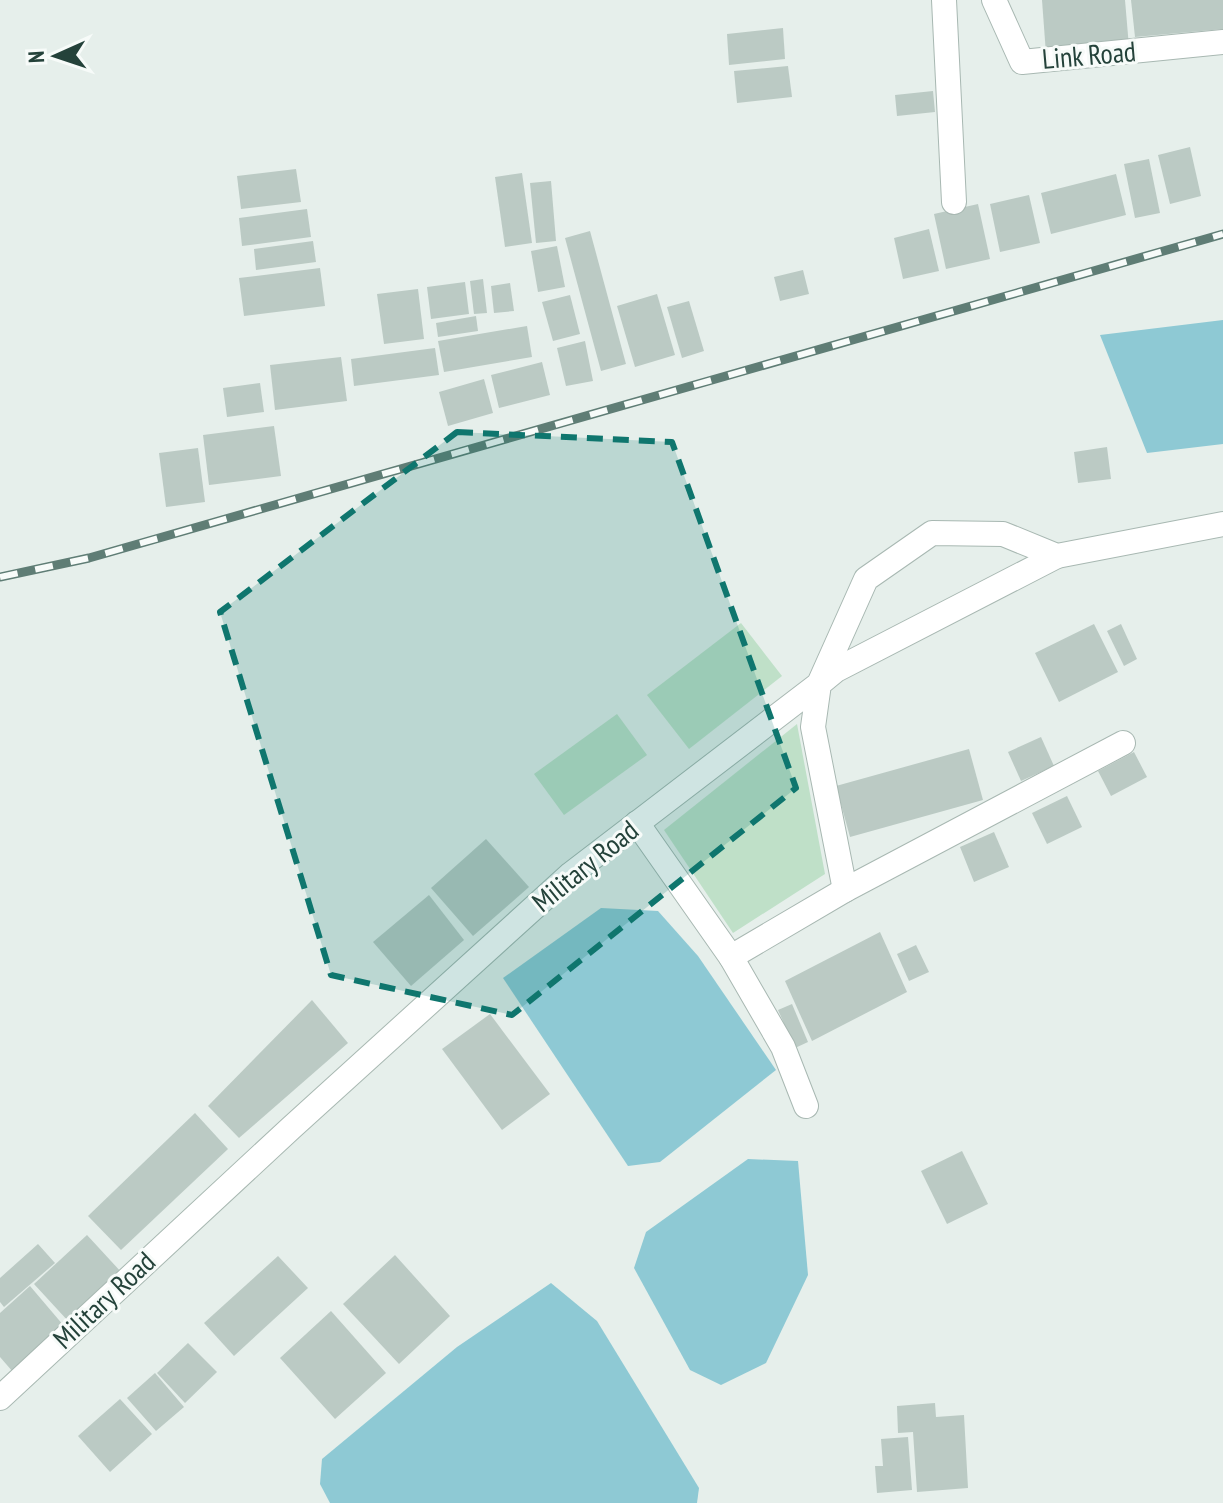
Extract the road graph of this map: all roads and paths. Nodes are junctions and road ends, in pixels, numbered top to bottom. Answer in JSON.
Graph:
{"nodes":[{"id":1,"x":944,"y":0,"type":"edge"},
{"id":2,"x":994,"y":0,"type":"edge"},
{"id":3,"x":1223,"y":42,"type":"edge"},
{"id":4,"x":954,"y":202,"type":"dead end"},
{"id":5,"x":1223,"y":524,"type":"edge"},
{"id":6,"x":1057,"y":556,"type":"junction"},
{"id":7,"x":819,"y":684,"type":"junction"},
{"id":8,"x":1123,"y":743,"type":"dead end"},
{"id":9,"x":637,"y":823,"type":"junction"},
{"id":10,"x":845,"y":890,"type":"junction"},
{"id":11,"x":731,"y":957,"type":"junction"},
{"id":12,"x":806,"y":1106,"type":"dead end"},
{"id":13,"x":0,"y":1398,"type":"edge"}],
"edges":[{"from":1,"to":4,"type":"street"},
{"from":2,"to":3,"type":"street","name":"Link Road"},
{"from":5,"to":6,"type":"street"},
{"from":6,"to":7,"type":"street"},
{"from":6,"to":7,"type":"street","name":"Military Road"},
{"from":7,"to":9,"type":"street","name":"Military Road"},
{"from":7,"to":10,"type":"street"},
{"from":8,"to":10,"type":"street"},
{"from":9,"to":11,"type":"street"},
{"from":9,"to":13,"type":"street","name":"Military Road"},
{"from":10,"to":11,"type":"street"},
{"from":11,"to":12,"type":"street"}]}
